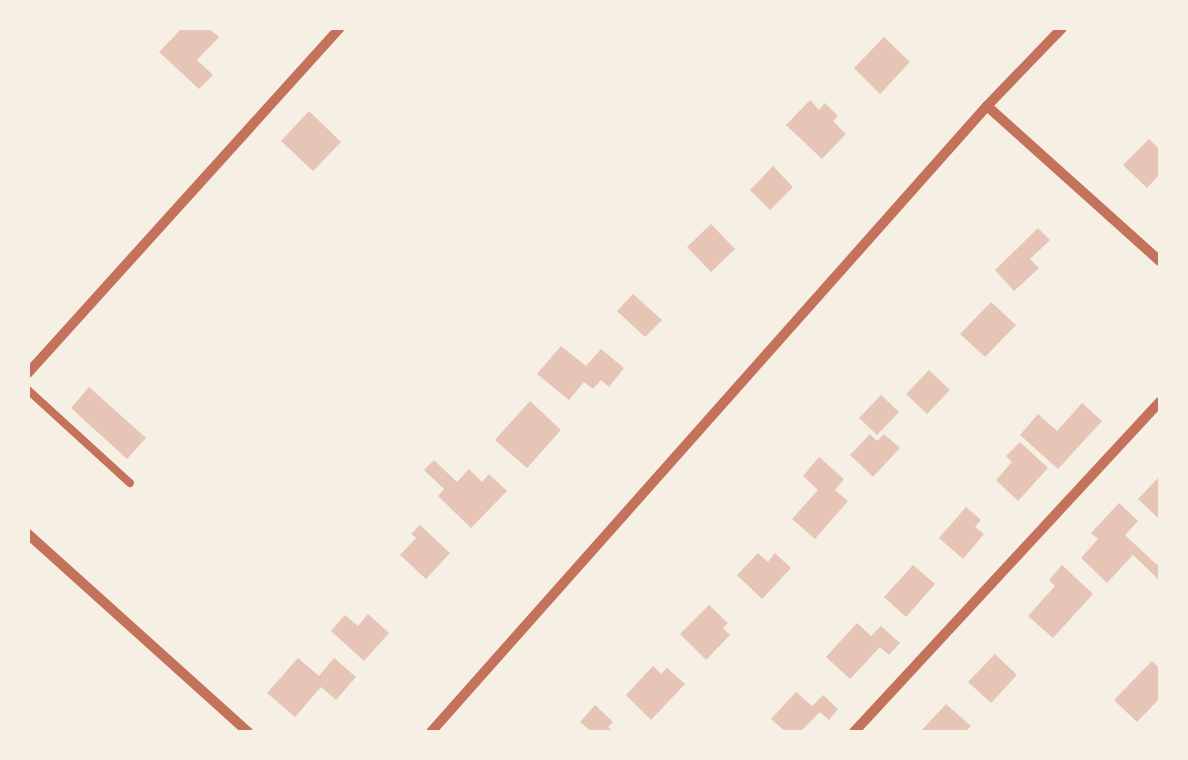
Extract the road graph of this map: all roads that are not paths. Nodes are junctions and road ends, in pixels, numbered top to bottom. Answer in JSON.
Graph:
{"nodes":[{"id":1,"x":340,"y":28,"type":"edge"},
{"id":2,"x":1062,"y":28,"type":"edge"},
{"id":3,"x":987,"y":106,"type":"junction"},
{"id":4,"x":1160,"y":261,"type":"edge"},
{"id":5,"x":28,"y":374,"type":"edge"},
{"id":6,"x":28,"y":390,"type":"edge"},
{"id":7,"x":1160,"y":402,"type":"edge"},
{"id":8,"x":130,"y":483,"type":"dead end"},
{"id":9,"x":28,"y":534,"type":"edge"},
{"id":10,"x":248,"y":732,"type":"edge"},
{"id":11,"x":432,"y":732,"type":"edge"},
{"id":12,"x":854,"y":732,"type":"edge"}],
"edges":[{"from":1,"to":5,"type":"street"},
{"from":2,"to":3,"type":"street"},
{"from":3,"to":4,"type":"street"},
{"from":3,"to":11,"type":"street"},
{"from":6,"to":8,"type":"lane"},
{"from":7,"to":12,"type":"street"},
{"from":9,"to":10,"type":"street"}]}
